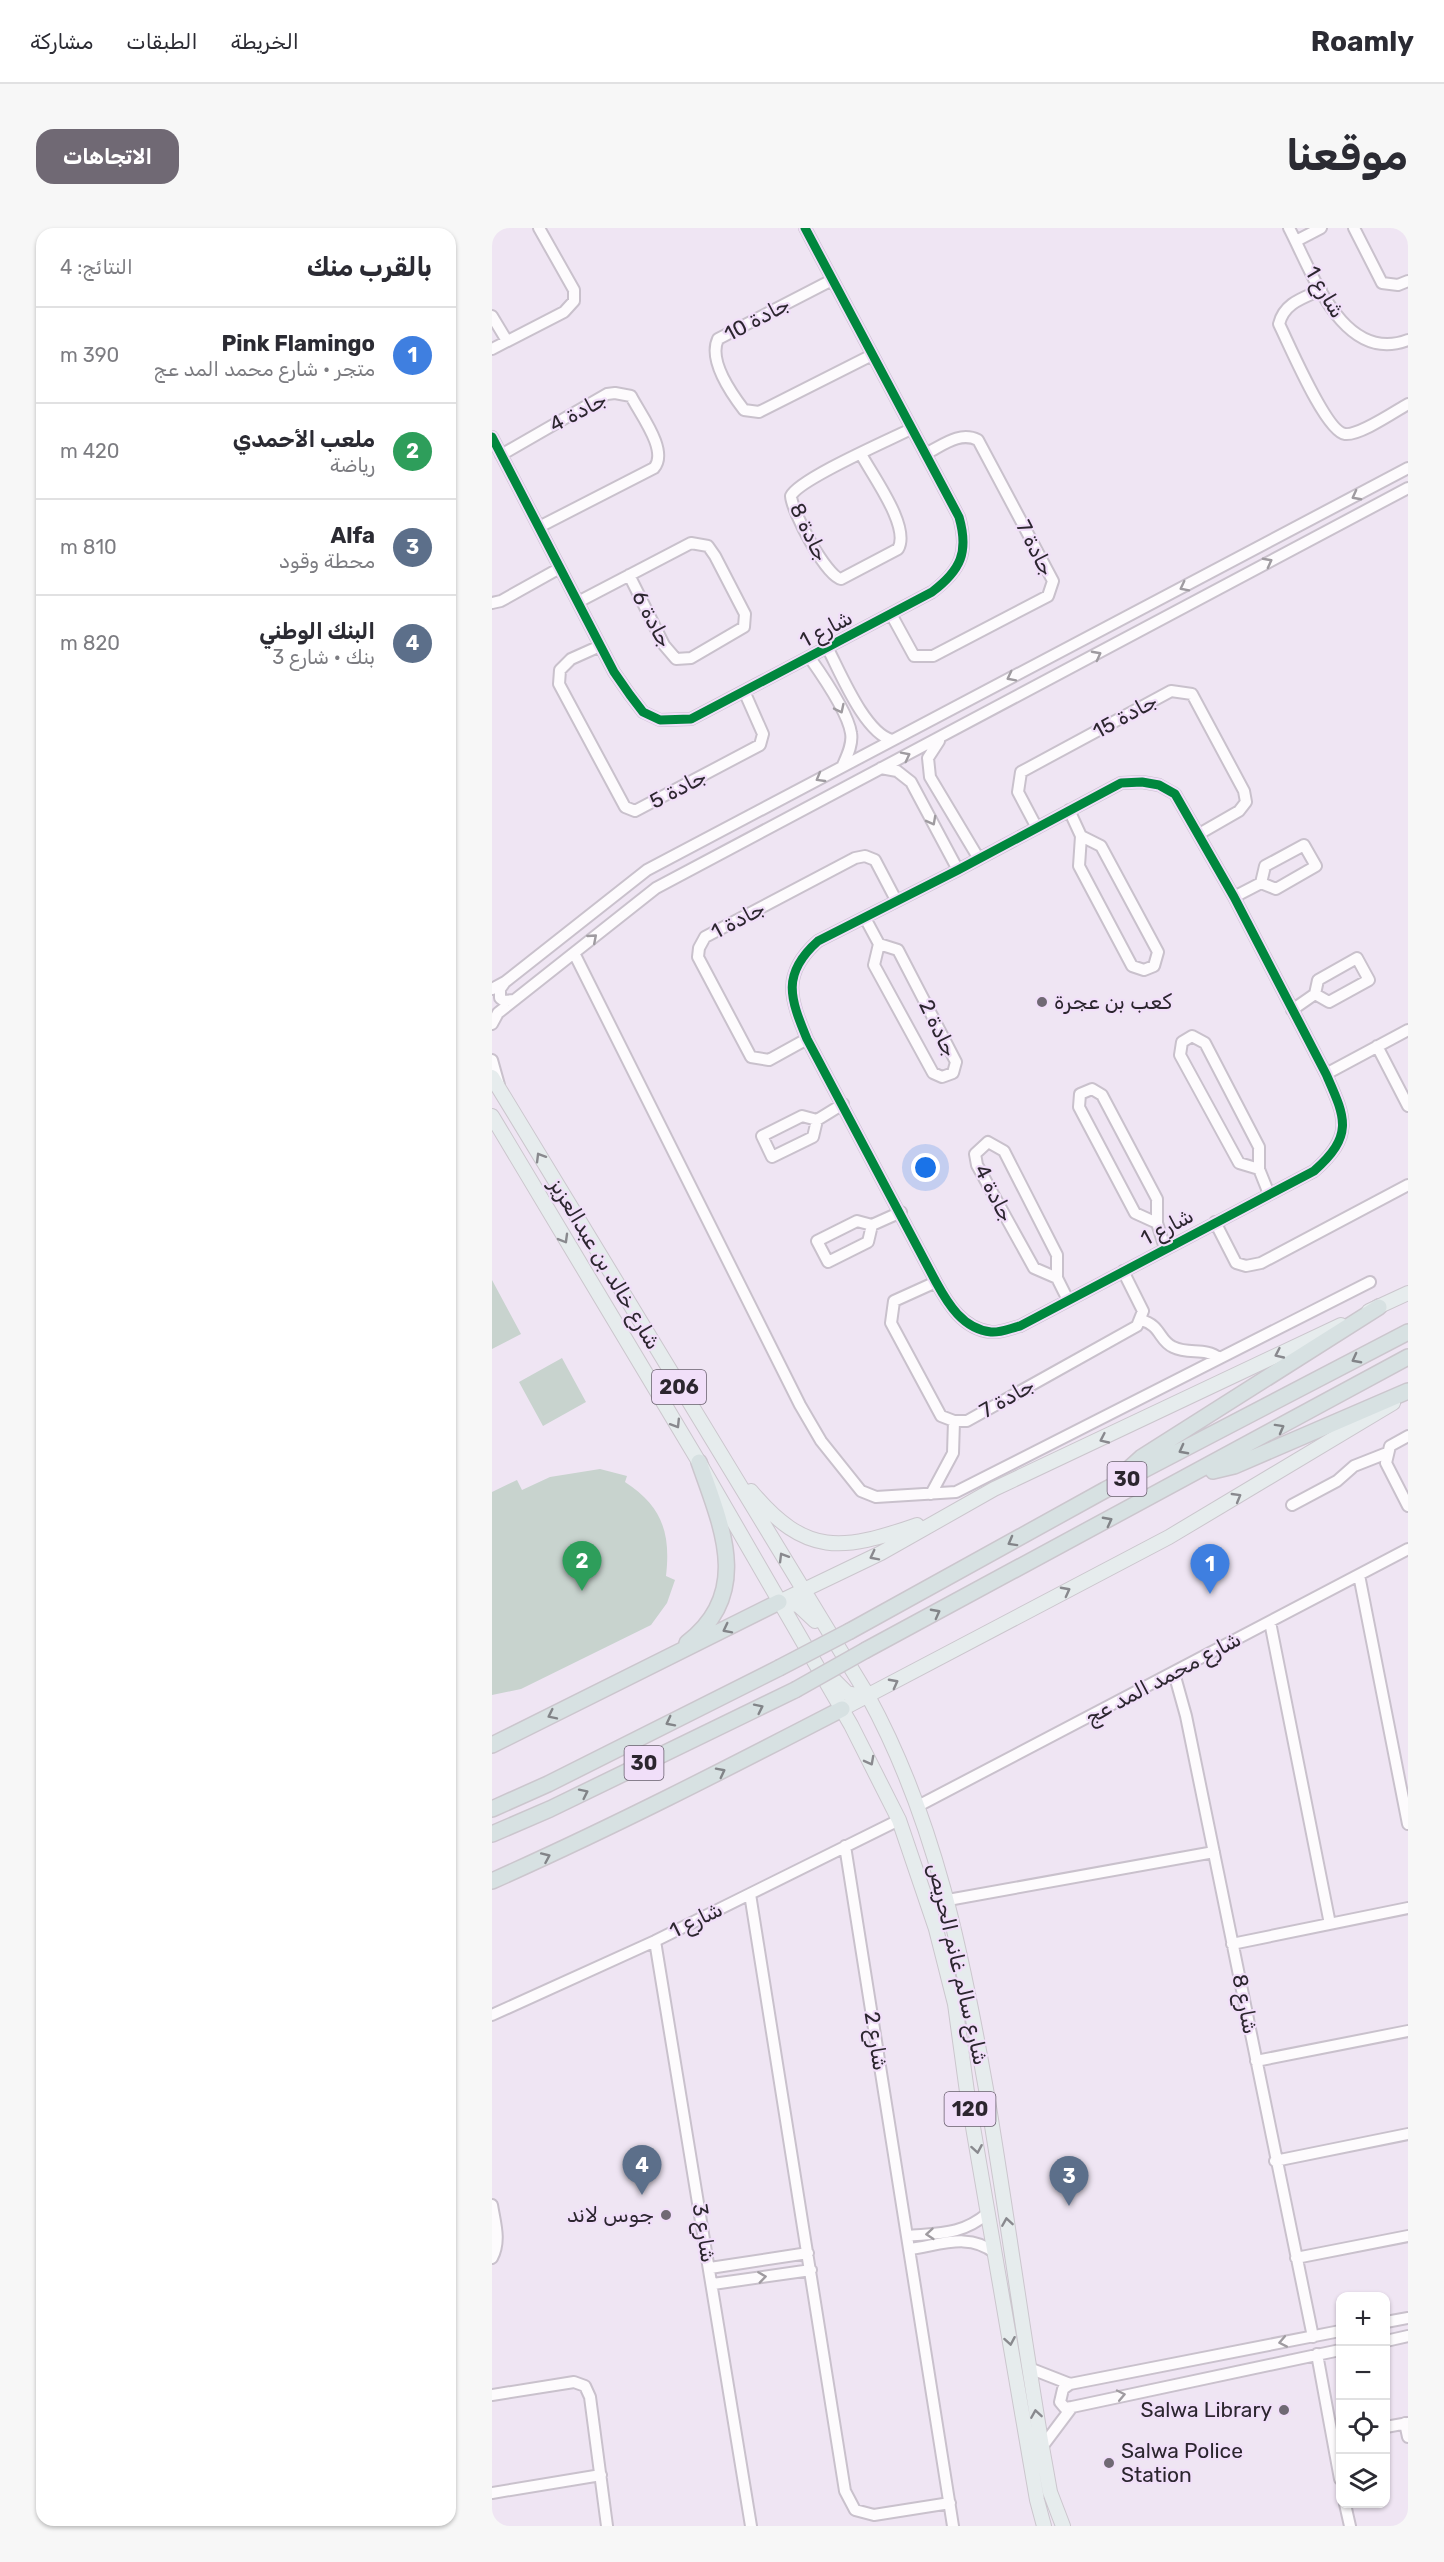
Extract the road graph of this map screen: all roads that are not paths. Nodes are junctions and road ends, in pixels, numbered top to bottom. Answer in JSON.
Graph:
{"nodes":[{"id":1,"x":540,"y":228,"type":"edge"},
{"id":2,"x":805,"y":228,"type":"edge"},
{"id":3,"x":1289,"y":228,"type":"edge"},
{"id":4,"x":1321,"y":228,"type":"edge"},
{"id":5,"x":1354,"y":228,"type":"edge"},
{"id":6,"x":1296,"y":241,"type":"junction"},
{"id":7,"x":832,"y":280,"type":"junction"},
{"id":8,"x":1408,"y":281,"type":"edge"},
{"id":9,"x":1321,"y":290,"type":"junction"},
{"id":10,"x":492,"y":316,"type":"edge"},
{"id":11,"x":1408,"y":340,"type":"edge"},
{"id":12,"x":507,"y":341,"type":"junction"},
{"id":13,"x":492,"y":349,"type":"edge"},
{"id":14,"x":872,"y":355,"type":"junction"},
{"id":15,"x":1408,"y":405,"type":"edge"},
{"id":16,"x":911,"y":429,"type":"junction"},
{"id":17,"x":492,"y":437,"type":"edge"},
{"id":18,"x":927,"y":453,"type":"junction"},
{"id":19,"x":861,"y":454,"type":"junction"},
{"id":20,"x":501,"y":455,"type":"junction"},
{"id":21,"x":1408,"y":468,"type":"edge"},
{"id":22,"x":1408,"y":488,"type":"edge"},
{"id":23,"x":539,"y":527,"type":"junction"},
{"id":24,"x":560,"y":568,"type":"junction"},
{"id":25,"x":630,"y":575,"type":"junction"},
{"id":26,"x":578,"y":602,"type":"junction"},
{"id":27,"x":492,"y":603,"type":"edge"},
{"id":28,"x":891,"y":614,"type":"junction"},
{"id":29,"x":600,"y":646,"type":"junction"},
{"id":30,"x":828,"y":649,"type":"junction"},
{"id":31,"x":1064,"y":650,"type":"junction"},
{"id":32,"x":810,"y":658,"type":"junction"},
{"id":33,"x":1039,"y":663,"type":"junction"},
{"id":34,"x":1076,"y":666,"type":"junction"},
{"id":35,"x":1050,"y":680,"type":"junction"},
{"id":36,"x":744,"y":691,"type":"junction"},
{"id":37,"x":942,"y":737,"type":"junction"},
{"id":38,"x":892,"y":740,"type":"junction"},
{"id":39,"x":843,"y":765,"type":"junction"},
{"id":40,"x":881,"y":768,"type":"junction"},
{"id":41,"x":763,"y":810,"type":"junction"},
{"id":42,"x":1069,"y":810,"type":"junction"},
{"id":43,"x":772,"y":827,"type":"junction"},
{"id":44,"x":729,"y":828,"type":"junction"},
{"id":45,"x":1037,"y":828,"type":"junction"},
{"id":46,"x":1199,"y":834,"type":"junction"},
{"id":47,"x":1081,"y":836,"type":"junction"},
{"id":48,"x":737,"y":846,"type":"junction"},
{"id":49,"x":979,"y":859,"type":"junction"},
{"id":50,"x":958,"y":870,"type":"junction"},
{"id":51,"x":1261,"y":883,"type":"junction"},
{"id":52,"x":1234,"y":897,"type":"junction"},
{"id":53,"x":896,"y":900,"type":"junction"},
{"id":54,"x":865,"y":918,"type":"junction"},
{"id":55,"x":879,"y":944,"type":"junction"},
{"id":56,"x":574,"y":953,"type":"junction"},
{"id":57,"x":505,"y":982,"type":"junction"},
{"id":58,"x":492,"y":989,"type":"edge"},
{"id":59,"x":1316,"y":994,"type":"junction"},
{"id":60,"x":514,"y":1000,"type":"junction"},
{"id":61,"x":1292,"y":1010,"type":"junction"},
{"id":62,"x":492,"y":1024,"type":"edge"},
{"id":63,"x":1408,"y":1030,"type":"edge"},
{"id":64,"x":807,"y":1039,"type":"junction"},
{"id":65,"x":1377,"y":1046,"type":"junction"},
{"id":66,"x":492,"y":1060,"type":"edge"},
{"id":67,"x":1326,"y":1074,"type":"junction"},
{"id":68,"x":492,"y":1077,"type":"edge"},
{"id":69,"x":500,"y":1091,"type":"junction"},
{"id":70,"x":843,"y":1104,"type":"junction"},
{"id":71,"x":1408,"y":1106,"type":"edge"},
{"id":72,"x":492,"y":1116,"type":"edge"},
{"id":73,"x":817,"y":1120,"type":"junction"},
{"id":74,"x":1258,"y":1169,"type":"junction"},
{"id":75,"x":1408,"y":1185,"type":"edge"},
{"id":76,"x":1269,"y":1194,"type":"junction"},
{"id":77,"x":901,"y":1212,"type":"junction"},
{"id":78,"x":1215,"y":1222,"type":"junction"},
{"id":79,"x":1157,"y":1223,"type":"junction"},
{"id":80,"x":872,"y":1225,"type":"junction"},
{"id":81,"x":1166,"y":1248,"type":"junction"},
{"id":82,"x":1123,"y":1271,"type":"junction"},
{"id":83,"x":1058,"y":1278,"type":"junction"},
{"id":84,"x":936,"y":1282,"type":"junction"},
{"id":85,"x":1370,"y":1282,"type":"dead end"},
{"id":86,"x":1408,"y":1293,"type":"edge"},
{"id":87,"x":623,"y":1296,"type":"junction"},
{"id":88,"x":1068,"y":1300,"type":"junction"},
{"id":89,"x":1379,"y":1307,"type":"junction"},
{"id":90,"x":606,"y":1310,"type":"junction"},
{"id":91,"x":1141,"y":1320,"type":"junction"},
{"id":92,"x":1408,"y":1332,"type":"edge"},
{"id":93,"x":1408,"y":1357,"type":"edge"},
{"id":94,"x":1220,"y":1358,"type":"junction"},
{"id":95,"x":1408,"y":1393,"type":"edge"},
{"id":96,"x":954,"y":1421,"type":"junction"},
{"id":97,"x":1408,"y":1436,"type":"edge"},
{"id":98,"x":1387,"y":1453,"type":"junction"},
{"id":99,"x":721,"y":1455,"type":"junction"},
{"id":100,"x":699,"y":1462,"type":"junction"},
{"id":101,"x":1192,"y":1476,"type":"junction"},
{"id":102,"x":1105,"y":1490,"type":"junction"},
{"id":103,"x":931,"y":1494,"type":"junction"},
{"id":104,"x":1292,"y":1505,"type":"dead end"},
{"id":105,"x":1408,"y":1506,"type":"edge"},
{"id":106,"x":947,"y":1514,"type":"junction"},
{"id":107,"x":1408,"y":1549,"type":"edge"},
{"id":108,"x":1359,"y":1575,"type":"junction"},
{"id":109,"x":803,"y":1591,"type":"junction"},
{"id":110,"x":779,"y":1602,"type":"junction"},
{"id":111,"x":1270,"y":1622,"type":"junction"},
{"id":112,"x":803,"y":1646,"type":"junction"},
{"id":113,"x":665,"y":1660,"type":"junction"},
{"id":114,"x":851,"y":1670,"type":"junction"},
{"id":115,"x":1174,"y":1673,"type":"junction"},
{"id":116,"x":868,"y":1696,"type":"junction"},
{"id":117,"x":842,"y":1709,"type":"junction"},
{"id":118,"x":492,"y":1745,"type":"edge"},
{"id":119,"x":918,"y":1806,"type":"junction"},
{"id":120,"x":492,"y":1809,"type":"edge"},
{"id":121,"x":899,"y":1820,"type":"junction"},
{"id":122,"x":1408,"y":1824,"type":"edge"},
{"id":123,"x":492,"y":1834,"type":"edge"},
{"id":124,"x":845,"y":1846,"type":"junction"},
{"id":125,"x":1214,"y":1852,"type":"junction"},
{"id":126,"x":492,"y":1881,"type":"edge"},
{"id":127,"x":750,"y":1894,"type":"junction"},
{"id":128,"x":948,"y":1900,"type":"junction"},
{"id":129,"x":1408,"y":1908,"type":"edge"},
{"id":130,"x":1330,"y":1924,"type":"junction"},
{"id":131,"x":655,"y":1941,"type":"junction"},
{"id":132,"x":1232,"y":1944,"type":"junction"},
{"id":133,"x":492,"y":2015,"type":"edge"},
{"id":134,"x":1408,"y":2031,"type":"edge"},
{"id":135,"x":1256,"y":2061,"type":"junction"},
{"id":136,"x":986,"y":2090,"type":"junction"},
{"id":137,"x":967,"y":2092,"type":"junction"},
{"id":138,"x":1408,"y":2134,"type":"edge"},
{"id":139,"x":1275,"y":2161,"type":"junction"},
{"id":140,"x":492,"y":2205,"type":"edge"},
{"id":141,"x":988,"y":2213,"type":"junction"},
{"id":142,"x":907,"y":2236,"type":"junction"},
{"id":143,"x":1408,"y":2236,"type":"edge"},
{"id":144,"x":910,"y":2249,"type":"junction"},
{"id":145,"x":808,"y":2253,"type":"junction"},
{"id":146,"x":995,"y":2253,"type":"junction"},
{"id":147,"x":492,"y":2258,"type":"edge"},
{"id":148,"x":1296,"y":2258,"type":"junction"},
{"id":149,"x":710,"y":2268,"type":"junction"},
{"id":150,"x":811,"y":2270,"type":"junction"},
{"id":151,"x":713,"y":2284,"type":"junction"},
{"id":152,"x":1408,"y":2318,"type":"edge"},
{"id":153,"x":1390,"y":2321,"type":"edge"},
{"id":154,"x":1336,"y":2332,"type":"edge"},
{"id":155,"x":1408,"y":2336,"type":"edge"},
{"id":156,"x":1313,"y":2337,"type":"junction"},
{"id":157,"x":1390,"y":2340,"type":"edge"},
{"id":158,"x":1336,"y":2351,"type":"edge"},
{"id":159,"x":1317,"y":2354,"type":"junction"},
{"id":160,"x":1029,"y":2368,"type":"junction"},
{"id":161,"x":1070,"y":2384,"type":"junction"},
{"id":162,"x":492,"y":2395,"type":"edge"},
{"id":163,"x":1072,"y":2407,"type":"junction"},
{"id":164,"x":1407,"y":2423,"type":"edge"},
{"id":165,"x":1390,"y":2426,"type":"edge"},
{"id":166,"x":1336,"y":2436,"type":"edge"},
{"id":167,"x":1408,"y":2437,"type":"edge"},
{"id":168,"x":1042,"y":2447,"type":"junction"},
{"id":169,"x":601,"y":2475,"type":"junction"},
{"id":170,"x":492,"y":2493,"type":"edge"},
{"id":171,"x":950,"y":2503,"type":"junction"},
{"id":172,"x":1346,"y":2508,"type":"edge"},
{"id":173,"x":608,"y":2526,"type":"edge"},
{"id":174,"x":751,"y":2526,"type":"edge"},
{"id":175,"x":953,"y":2526,"type":"edge"},
{"id":176,"x":1044,"y":2526,"type":"edge"},
{"id":177,"x":1063,"y":2526,"type":"edge"},
{"id":178,"x":1350,"y":2526,"type":"edge"}],
"edges":[{"from":1,"to":12,"type":"street"},
{"from":2,"to":7,"type":"street","name":"شارع 1"},
{"from":3,"to":6,"type":"street","name":"شارع 1"},
{"from":4,"to":6,"type":"street"},
{"from":5,"to":8,"type":"street"},
{"from":6,"to":9,"type":"street","name":"شارع 1"},
{"from":7,"to":14,"type":"street","name":"شارع 1"},
{"from":7,"to":14,"type":"street","name":"جادة 10"},
{"from":9,"to":11,"type":"street","name":"شارع 1"},
{"from":9,"to":15,"type":"street"},
{"from":10,"to":12,"type":"street"},
{"from":12,"to":13,"type":"street"},
{"from":14,"to":16,"type":"street","name":"شارع 1"},
{"from":16,"to":18,"type":"street","name":"شارع 1"},
{"from":16,"to":19,"type":"street","name":"جادة 8"},
{"from":17,"to":20,"type":"street","name":"شارع 1"},
{"from":18,"to":28,"type":"street","name":"شارع 1"},
{"from":18,"to":28,"type":"street","name":"جادة 7"},
{"from":19,"to":19,"type":"street","name":"جادة 8"},
{"from":20,"to":23,"type":"street","name":"شارع 1"},
{"from":20,"to":23,"type":"street","name":"جادة 4"},
{"from":21,"to":31,"type":"street","one_way":true},
{"from":34,"to":22,"type":"street","one_way":true},
{"from":23,"to":24,"type":"street","name":"شارع 1"},
{"from":24,"to":26,"type":"street","name":"شارع 1"},
{"from":24,"to":27,"type":"street"},
{"from":25,"to":25,"type":"street","name":"جادة 6"},
{"from":25,"to":26,"type":"street","name":"جادة 6"},
{"from":26,"to":29,"type":"street","name":"شارع 1"},
{"from":28,"to":30,"type":"street","name":"شارع 1"},
{"from":29,"to":36,"type":"street","name":"شارع 1"},
{"from":29,"to":36,"type":"street","name":"جادة 5"},
{"from":30,"to":32,"type":"street","name":"شارع 1"},
{"from":30,"to":38,"type":"street","name":"شارع 1"},
{"from":31,"to":33,"type":"street"},
{"from":31,"to":34,"type":"street"},
{"from":32,"to":36,"type":"street","name":"شارع 1"},
{"from":32,"to":39,"type":"street","name":"شارع 1","one_way":true},
{"from":33,"to":35,"type":"street"},
{"from":33,"to":38,"type":"street","one_way":true},
{"from":34,"to":35,"type":"street"},
{"from":35,"to":37,"type":"street"},
{"from":40,"to":37,"type":"street","one_way":true},
{"from":37,"to":49,"type":"street"},
{"from":38,"to":39,"type":"street"},
{"from":39,"to":41,"type":"street","one_way":true},
{"from":40,"to":43,"type":"street"},
{"from":40,"to":50,"type":"street","one_way":true},
{"from":41,"to":43,"type":"street"},
{"from":41,"to":44,"type":"street"},
{"from":42,"to":45,"type":"street","name":"شارع 1"},
{"from":42,"to":46,"type":"street","name":"شارع 1"},
{"from":42,"to":47,"type":"street"},
{"from":43,"to":48,"type":"street"},
{"from":44,"to":48,"type":"street"},
{"from":44,"to":57,"type":"street"},
{"from":45,"to":46,"type":"street","name":"جادة 15"},
{"from":45,"to":49,"type":"street","name":"شارع 1"},
{"from":46,"to":52,"type":"street","name":"شارع 1"},
{"from":47,"to":47,"type":"street"},
{"from":56,"to":48,"type":"street","one_way":true},
{"from":49,"to":50,"type":"street","name":"شارع 1"},
{"from":50,"to":53,"type":"street","name":"شارع 1"},
{"from":51,"to":51,"type":"street"},
{"from":51,"to":52,"type":"street"},
{"from":52,"to":61,"type":"street","name":"شارع 1"},
{"from":53,"to":54,"type":"street","name":"شارع 1"},
{"from":53,"to":64,"type":"street","name":"جادة 1"},
{"from":54,"to":55,"type":"street","name":"جادة 2"},
{"from":54,"to":64,"type":"street","name":"شارع 1"},
{"from":55,"to":55,"type":"street","name":"جادة 2"},
{"from":56,"to":60,"type":"street"},
{"from":56,"to":103,"type":"street"},
{"from":57,"to":58,"type":"street"},
{"from":57,"to":60,"type":"street"},
{"from":59,"to":59,"type":"street"},
{"from":59,"to":61,"type":"street"},
{"from":60,"to":62,"type":"street"},
{"from":61,"to":67,"type":"street","name":"شارع 1"},
{"from":63,"to":65,"type":"street"},
{"from":64,"to":70,"type":"street","name":"شارع 1"},
{"from":65,"to":67,"type":"street"},
{"from":65,"to":71,"type":"street"},
{"from":66,"to":69,"type":"street"},
{"from":67,"to":76,"type":"street","name":"شارع 1"},
{"from":68,"to":69,"type":"main road","name":"شارع خالد بن عبدالعزيز","number":"206"},
{"from":87,"to":69,"type":"main road","name":"شارع خالد بن عبدالعزيز","number":"206","one_way":true},
{"from":70,"to":73,"type":"street"},
{"from":70,"to":77,"type":"street","name":"شارع 1"},
{"from":72,"to":90,"type":"main road","name":"شارع خالد بن عبدالعزيز","number":"206","one_way":true},
{"from":73,"to":73,"type":"street"},
{"from":74,"to":74,"type":"street"},
{"from":74,"to":76,"type":"street"},
{"from":75,"to":78,"type":"street"},
{"from":76,"to":78,"type":"street","name":"شارع 1"},
{"from":77,"to":80,"type":"street"},
{"from":77,"to":84,"type":"street","name":"شارع 1"},
{"from":78,"to":81,"type":"street","name":"شارع 1"},
{"from":79,"to":79,"type":"street"},
{"from":79,"to":81,"type":"street"},
{"from":80,"to":80,"type":"street"},
{"from":81,"to":82,"type":"street","name":"شارع 1"},
{"from":82,"to":88,"type":"street","name":"شارع 1"},
{"from":82,"to":91,"type":"street"},
{"from":83,"to":83,"type":"street","name":"جادة 4"},
{"from":83,"to":88,"type":"street","name":"جادة 4"},
{"from":84,"to":88,"type":"street","name":"شارع 1"},
{"from":84,"to":96,"type":"street","name":"جادة 7"},
{"from":85,"to":94,"type":"street"},
{"from":86,"to":89,"type":"main road"},
{"from":87,"to":90,"type":"main road"},
{"from":87,"to":99,"type":"main road","name":"شارع خالد بن عبدالعزيز","number":"206"},
{"from":89,"to":102,"type":"highway"},
{"from":89,"to":106,"type":"main road","one_way":true},
{"from":90,"to":100,"type":"main road","name":"شارع خالد بن عبدالعزيز","number":"206","one_way":true},
{"from":91,"to":94,"type":"street"},
{"from":91,"to":96,"type":"street","name":"جادة 7"},
{"from":92,"to":102,"type":"highway","number":"30","one_way":true},
{"from":101,"to":93,"type":"highway","number":"30","one_way":true},
{"from":94,"to":103,"type":"street"},
{"from":95,"to":101,"type":"highway"},
{"from":116,"to":95,"type":"main road","one_way":true},
{"from":96,"to":103,"type":"street"},
{"from":97,"to":98,"type":"street"},
{"from":98,"to":104,"type":"street"},
{"from":98,"to":105,"type":"street"},
{"from":99,"to":106,"type":"main road"},
{"from":109,"to":99,"type":"main road","name":"شارع خالد بن عبدالعزيز","number":"206","one_way":true},
{"from":100,"to":110,"type":"main road","name":"شارع خالد بن عبدالعزيز","number":"206"},
{"from":100,"to":113,"type":"highway"},
{"from":123,"to":101,"type":"highway","number":"30","one_way":true,"bridge":true},
{"from":102,"to":120,"type":"highway","number":"30","one_way":true,"bridge":true},
{"from":106,"to":109,"type":"main road","one_way":true},
{"from":107,"to":108,"type":"street","name":"شارع محمد المد عج"},
{"from":108,"to":111,"type":"street","name":"شارع محمد المد عج"},
{"from":108,"to":122,"type":"street"},
{"from":109,"to":110,"type":"main road"},
{"from":109,"to":114,"type":"main road","name":"شارع خالد بن عبدالعزيز","number":"206"},
{"from":110,"to":112,"type":"main road","name":"شارع خالد بن عبدالعزيز","number":"206"},
{"from":110,"to":113,"type":"highway","one_way":true},
{"from":110,"to":114,"type":"main road"},
{"from":111,"to":115,"type":"street","name":"شارع محمد المد عج"},
{"from":111,"to":130,"type":"street"},
{"from":112,"to":116,"type":"main road"},
{"from":112,"to":117,"type":"main road","name":"شارع خالد بن عبدالعزيز","number":"206"},
{"from":113,"to":118,"type":"highway","one_way":true},
{"from":114,"to":116,"type":"main road","name":"شارع خالد بن عبدالعزيز","number":"206"},
{"from":115,"to":119,"type":"street","name":"شارع محمد المد عج"},
{"from":115,"to":125,"type":"street","name":"شارع 8"},
{"from":116,"to":117,"type":"main road"},
{"from":116,"to":119,"type":"main road","name":"شارع سالم غانم الحريص","number":"120"},
{"from":117,"to":121,"type":"main road","name":"شارع سالم غانم الحريص","number":"120","one_way":true},
{"from":126,"to":117,"type":"highway","one_way":true},
{"from":119,"to":128,"type":"main road","name":"شارع سالم غانم الحريص","number":"120"},
{"from":121,"to":124,"type":"street","name":"شارع 1"},
{"from":121,"to":137,"type":"main road","name":"شارع سالم غانم الحريص","number":"120"},
{"from":124,"to":127,"type":"street","name":"شارع 1"},
{"from":124,"to":142,"type":"street","name":"شارع 2"},
{"from":125,"to":128,"type":"street"},
{"from":125,"to":132,"type":"street","name":"شارع 8"},
{"from":127,"to":131,"type":"street","name":"شارع 1"},
{"from":127,"to":145,"type":"street"},
{"from":128,"to":136,"type":"main road","name":"شارع سالم غانم الحريص","number":"120"},
{"from":129,"to":130,"type":"street"},
{"from":130,"to":132,"type":"street"},
{"from":131,"to":133,"type":"street","name":"شارع 1"},
{"from":131,"to":149,"type":"street","name":"شارع 3"},
{"from":132,"to":135,"type":"street","name":"شارع 8"},
{"from":134,"to":135,"type":"street"},
{"from":135,"to":139,"type":"street","name":"شارع 8"},
{"from":136,"to":137,"type":"main road"},
{"from":160,"to":136,"type":"main road","name":"شارع سالم غانم الحريص","number":"120","one_way":true},
{"from":137,"to":141,"type":"main road","name":"شارع سالم غانم الحريص","number":"120","one_way":true},
{"from":138,"to":139,"type":"street"},
{"from":139,"to":148,"type":"street","name":"شارع 8"},
{"from":140,"to":147,"type":"street"},
{"from":141,"to":142,"type":"street","one_way":true},
{"from":141,"to":146,"type":"main road","name":"شارع سالم غانم الحريص","number":"120"},
{"from":142,"to":144,"type":"street","name":"شارع 2"},
{"from":143,"to":148,"type":"street"},
{"from":144,"to":146,"type":"street"},
{"from":144,"to":171,"type":"street","name":"شارع 2"},
{"from":145,"to":149,"type":"street"},
{"from":145,"to":150,"type":"street"},
{"from":146,"to":176,"type":"main road","name":"شارع سالم غانم الحريص","number":"120","one_way":true},
{"from":148,"to":156,"type":"street","name":"شارع 8"},
{"from":149,"to":151,"type":"street","name":"شارع 3"},
{"from":151,"to":150,"type":"street","one_way":true},
{"from":150,"to":171,"type":"street"},
{"from":151,"to":174,"type":"street","name":"شارع 3"},
{"from":152,"to":153,"type":"street"},
{"from":154,"to":156,"type":"street"},
{"from":155,"to":157,"type":"street"},
{"from":156,"to":161,"type":"street","one_way":true},
{"from":158,"to":159,"type":"street"},
{"from":163,"to":159,"type":"street","one_way":true},
{"from":159,"to":166,"type":"street"},
{"from":160,"to":161,"type":"street"},
{"from":168,"to":160,"type":"main road","name":"شارع سالم غانم الحريص","number":"120","one_way":true},
{"from":161,"to":163,"type":"street"},
{"from":162,"to":169,"type":"street"},
{"from":163,"to":168,"type":"street"},
{"from":164,"to":165,"type":"street"},
{"from":164,"to":167,"type":"street"},
{"from":168,"to":177,"type":"main road","name":"شارع سالم غانم الحريص","number":"120"},
{"from":169,"to":170,"type":"street"},
{"from":169,"to":173,"type":"street"},
{"from":171,"to":175,"type":"street","name":"شارع 2"},
{"from":172,"to":178,"type":"street"}]}
